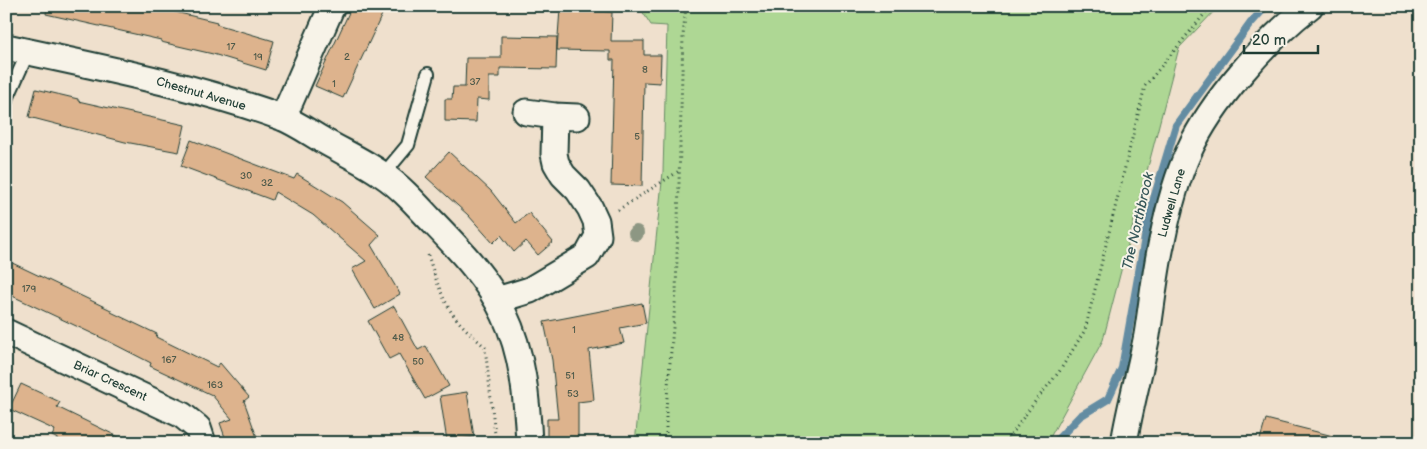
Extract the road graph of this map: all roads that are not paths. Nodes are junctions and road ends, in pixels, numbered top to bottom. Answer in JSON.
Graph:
{"nodes":[{"id":1,"x":332,"y":6,"type":"edge"},
{"id":2,"x":1310,"y":6,"type":"edge"},
{"id":3,"x":17,"y":50,"type":"edge"},
{"id":4,"x":428,"y":74,"type":"dead end"},
{"id":5,"x":6,"y":101,"type":"edge"},
{"id":6,"x":526,"y":112,"type":"dead end"},
{"id":7,"x":283,"y":118,"type":"junction"},
{"id":8,"x":383,"y":175,"type":"junction"},
{"id":9,"x":497,"y":300,"type":"junction"},
{"id":10,"x":6,"y":332,"type":"edge"},
{"id":11,"x":203,"y":443,"type":"edge"},
{"id":12,"x":529,"y":443,"type":"edge"},
{"id":13,"x":1124,"y":443,"type":"edge"}],
"edges":[{"from":1,"to":7,"type":"street"},
{"from":2,"to":13,"type":"street","name":"Ludwell Lane"},
{"from":3,"to":5,"type":"lane"},
{"from":3,"to":7,"type":"street","name":"Chestnut Avenue"},
{"from":4,"to":8,"type":"lane"},
{"from":6,"to":9,"type":"street"},
{"from":7,"to":8,"type":"street","name":"Chestnut Avenue"},
{"from":8,"to":9,"type":"street","name":"Chestnut Avenue"},
{"from":9,"to":12,"type":"street","name":"Chestnut Avenue"},
{"from":10,"to":11,"type":"street","name":"Briar Crescent"}]}
